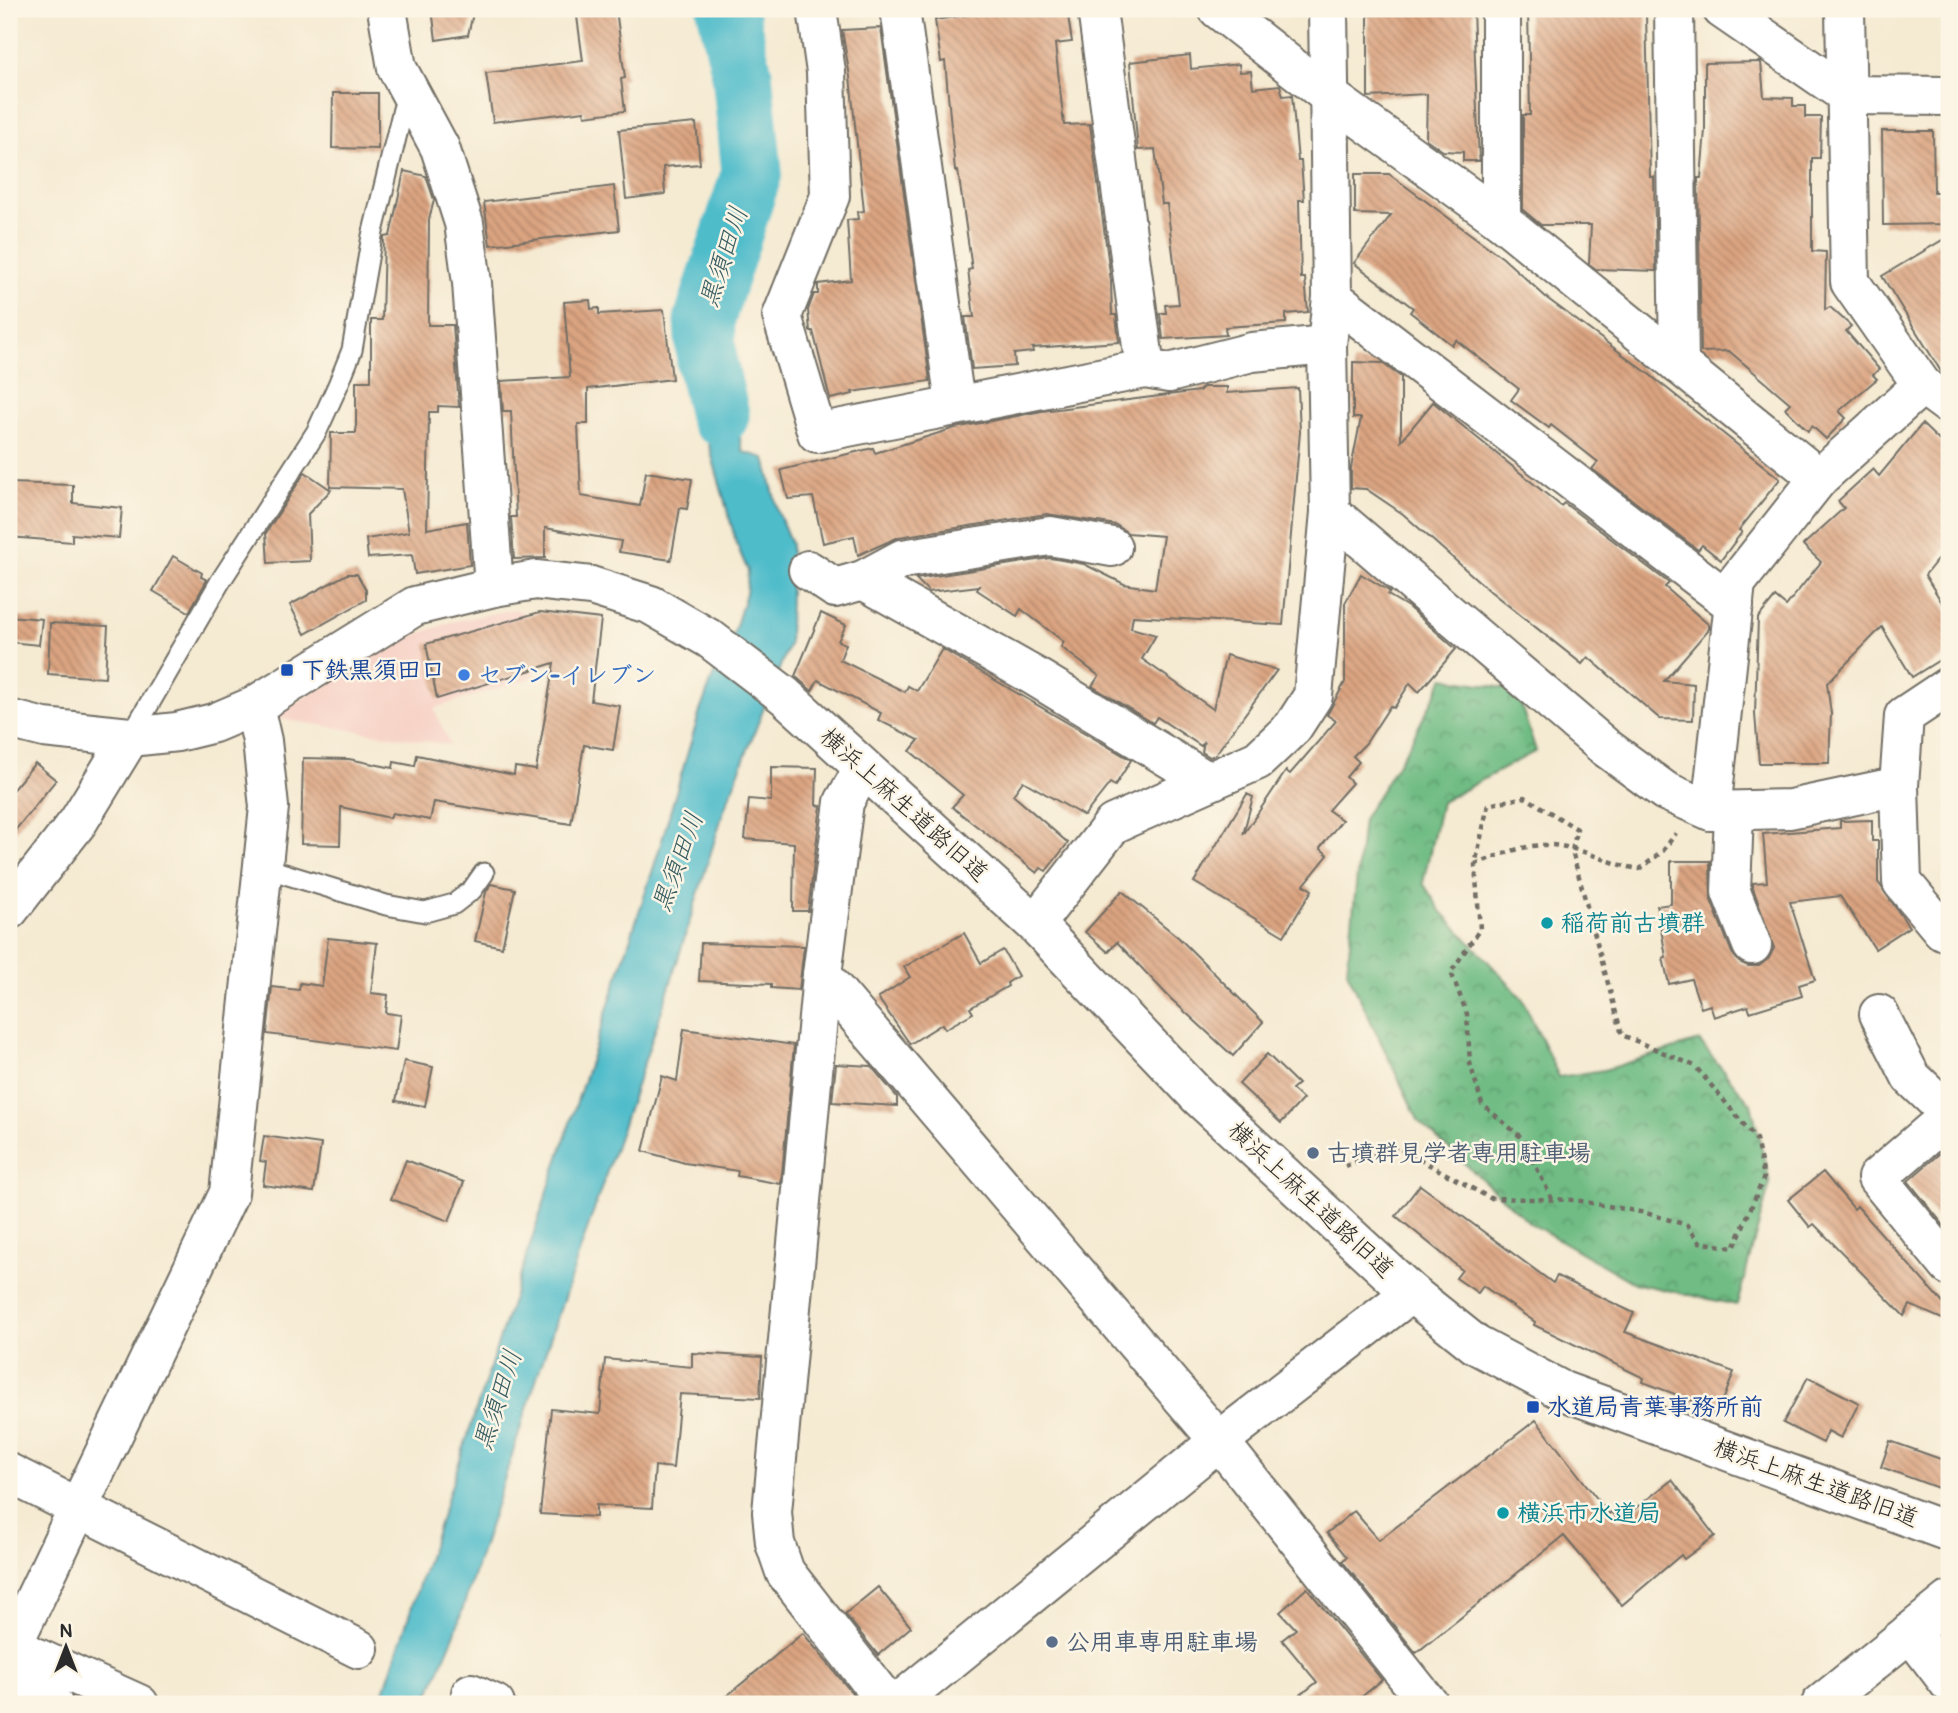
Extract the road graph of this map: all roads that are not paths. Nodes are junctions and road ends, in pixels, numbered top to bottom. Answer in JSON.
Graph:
{"nodes":[{"id":1,"x":387,"y":9,"type":"edge"},
{"id":2,"x":817,"y":9,"type":"edge"},
{"id":3,"x":900,"y":9,"type":"edge"},
{"id":4,"x":1097,"y":9,"type":"edge"},
{"id":5,"x":1218,"y":9,"type":"edge"},
{"id":6,"x":1328,"y":9,"type":"edge"},
{"id":7,"x":1500,"y":9,"type":"edge"},
{"id":8,"x":1674,"y":9,"type":"edge"},
{"id":9,"x":1723,"y":9,"type":"edge"},
{"id":10,"x":1845,"y":9,"type":"edge"},
{"id":11,"x":1847,"y":95,"type":"junction"},
{"id":12,"x":410,"y":96,"type":"junction"},
{"id":13,"x":1329,"y":96,"type":"junction"},
{"id":14,"x":1949,"y":96,"type":"edge"},
{"id":15,"x":1501,"y":220,"type":"junction"},
{"id":16,"x":1332,"y":297,"type":"junction"},
{"id":17,"x":1327,"y":345,"type":"junction"},
{"id":18,"x":1679,"y":365,"type":"junction"},
{"id":19,"x":1145,"y":369,"type":"junction"},
{"id":20,"x":1936,"y":395,"type":"edge"},
{"id":21,"x":955,"y":404,"type":"junction"},
{"id":22,"x":1819,"y":478,"type":"junction"},
{"id":23,"x":1330,"y":512,"type":"junction"},
{"id":24,"x":1112,"y":547,"type":"dead end"},
{"id":25,"x":808,"y":570,"type":"dead end"},
{"id":26,"x":863,"y":580,"type":"junction"},
{"id":27,"x":494,"y":587,"type":"junction"},
{"id":28,"x":1734,"y":605,"type":"junction"},
{"id":29,"x":1949,"y":686,"type":"edge"},
{"id":30,"x":254,"y":706,"type":"junction"},
{"id":31,"x":9,"y":719,"type":"edge"},
{"id":32,"x":130,"y":737,"type":"junction"},
{"id":33,"x":863,"y":769,"type":"junction"},
{"id":34,"x":1207,"y":781,"type":"junction"},
{"id":35,"x":1899,"y":786,"type":"junction"},
{"id":36,"x":1712,"y":808,"type":"junction"},
{"id":37,"x":262,"y":867,"type":"junction"},
{"id":38,"x":484,"y":873,"type":"dead end"},
{"id":39,"x":9,"y":910,"type":"edge"},
{"id":40,"x":1035,"y":924,"type":"junction"},
{"id":41,"x":1949,"y":933,"type":"edge"},
{"id":42,"x":1752,"y":945,"type":"dead end"},
{"id":43,"x":822,"y":975,"type":"junction"},
{"id":44,"x":1879,"y":1014,"type":"dead end"},
{"id":45,"x":1949,"y":1115,"type":"edge"},
{"id":46,"x":1949,"y":1266,"type":"edge"},
{"id":47,"x":1411,"y":1293,"type":"junction"},
{"id":48,"x":1219,"y":1441,"type":"junction"},
{"id":49,"x":9,"y":1473,"type":"edge"},
{"id":50,"x":79,"y":1507,"type":"junction"},
{"id":51,"x":1949,"y":1532,"type":"edge"},
{"id":52,"x":1949,"y":1601,"type":"edge"},
{"id":53,"x":1910,"y":1632,"type":"junction"},
{"id":54,"x":10,"y":1646,"type":"edge"},
{"id":55,"x":359,"y":1649,"type":"dead end"},
{"id":56,"x":1949,"y":1683,"type":"edge"},
{"id":57,"x":9,"y":1684,"type":"edge"},
{"id":58,"x":53,"y":1704,"type":"edge"},
{"id":59,"x":139,"y":1704,"type":"edge"},
{"id":60,"x":888,"y":1704,"type":"edge"},
{"id":61,"x":897,"y":1704,"type":"edge"},
{"id":62,"x":1429,"y":1704,"type":"edge"},
{"id":63,"x":1822,"y":1704,"type":"edge"}],
"edges":[{"from":1,"to":12,"type":"street"},
{"from":2,"to":21,"type":"street"},
{"from":3,"to":21,"type":"street"},
{"from":4,"to":19,"type":"street"},
{"from":5,"to":13,"type":"street"},
{"from":6,"to":13,"type":"street"},
{"from":7,"to":15,"type":"street"},
{"from":8,"to":18,"type":"street"},
{"from":9,"to":11,"type":"street"},
{"from":10,"to":11,"type":"street"},
{"from":11,"to":14,"type":"street"},
{"from":11,"to":20,"type":"street"},
{"from":12,"to":27,"type":"street"},
{"from":12,"to":32,"type":"lane"},
{"from":13,"to":15,"type":"street"},
{"from":13,"to":16,"type":"street"},
{"from":15,"to":18,"type":"street"},
{"from":16,"to":17,"type":"street"},
{"from":16,"to":28,"type":"street"},
{"from":17,"to":19,"type":"street"},
{"from":17,"to":23,"type":"street"},
{"from":18,"to":22,"type":"street"},
{"from":19,"to":21,"type":"street"},
{"from":20,"to":22,"type":"street"},
{"from":22,"to":28,"type":"street"},
{"from":23,"to":34,"type":"street"},
{"from":23,"to":36,"type":"street"},
{"from":24,"to":26,"type":"street"},
{"from":25,"to":26,"type":"street"},
{"from":26,"to":34,"type":"street"},
{"from":27,"to":30,"type":"street"},
{"from":27,"to":33,"type":"street","name":"横浜上麻生道路旧道"},
{"from":28,"to":36,"type":"street"},
{"from":29,"to":35,"type":"street"},
{"from":30,"to":32,"type":"street"},
{"from":30,"to":37,"type":"street"},
{"from":31,"to":32,"type":"street"},
{"from":32,"to":39,"type":"street"},
{"from":33,"to":40,"type":"street","name":"横浜上麻生道路旧道"},
{"from":33,"to":43,"type":"street"},
{"from":34,"to":40,"type":"street"},
{"from":35,"to":36,"type":"street"},
{"from":35,"to":41,"type":"street"},
{"from":36,"to":42,"type":"street"},
{"from":37,"to":38,"type":"lane"},
{"from":37,"to":50,"type":"street"},
{"from":40,"to":47,"type":"street","name":"横浜上麻生道路旧道"},
{"from":43,"to":48,"type":"street"},
{"from":43,"to":60,"type":"street"},
{"from":44,"to":45,"type":"street"},
{"from":45,"to":46,"type":"street"},
{"from":47,"to":48,"type":"street"},
{"from":47,"to":51,"type":"street","name":"横浜上麻生道路旧道"},
{"from":48,"to":61,"type":"street"},
{"from":48,"to":62,"type":"street"},
{"from":49,"to":50,"type":"street"},
{"from":50,"to":54,"type":"street"},
{"from":50,"to":55,"type":"street"},
{"from":52,"to":53,"type":"street"},
{"from":53,"to":56,"type":"street"},
{"from":53,"to":63,"type":"street"},
{"from":54,"to":59,"type":"street"},
{"from":57,"to":58,"type":"street"}]}
